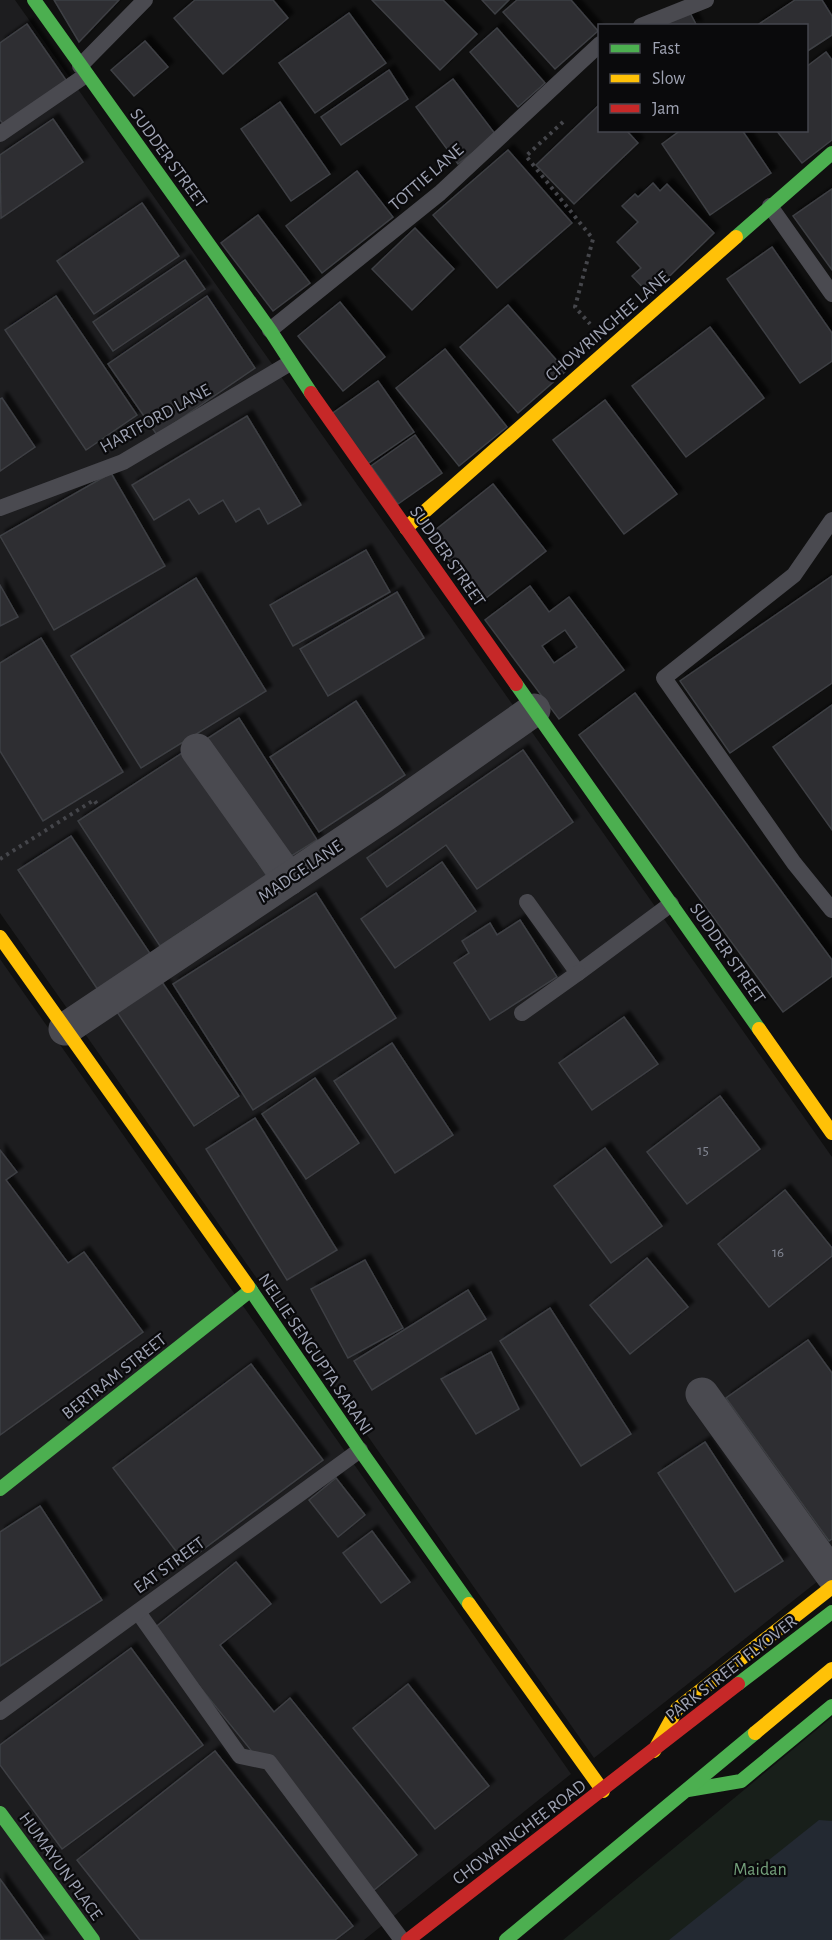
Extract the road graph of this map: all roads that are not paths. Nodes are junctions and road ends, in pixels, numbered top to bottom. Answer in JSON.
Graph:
{"nodes":[{"id":1,"x":34,"y":0,"type":"edge"},
{"id":2,"x":145,"y":0,"type":"edge"},
{"id":3,"x":706,"y":0,"type":"edge"},
{"id":4,"x":646,"y":24,"type":"edge"},
{"id":5,"x":598,"y":46,"type":"edge"},
{"id":6,"x":83,"y":70,"type":"junction"},
{"id":7,"x":0,"y":134,"type":"edge"},
{"id":8,"x":832,"y":153,"type":"edge"},
{"id":9,"x":770,"y":206,"type":"junction"},
{"id":10,"x":832,"y":294,"type":"edge"},
{"id":11,"x":270,"y":330,"type":"junction"},
{"id":12,"x":290,"y":363,"type":"junction"},
{"id":13,"x":2,"y":505,"type":"edge"},
{"id":14,"x":832,"y":520,"type":"edge"},
{"id":15,"x":406,"y":528,"type":"junction"},
{"id":16,"x":534,"y":710,"type":"junction"},
{"id":17,"x":197,"y":750,"type":"dead end"},
{"id":18,"x":289,"y":879,"type":"junction"},
{"id":19,"x":527,"y":902,"type":"dead end"},
{"id":20,"x":671,"y":904,"type":"junction"},
{"id":21,"x":832,"y":910,"type":"edge"},
{"id":22,"x":0,"y":937,"type":"edge"},
{"id":23,"x":578,"y":973,"type":"junction"},
{"id":24,"x":522,"y":1013,"type":"dead end"},
{"id":25,"x":65,"y":1029,"type":"junction"},
{"id":26,"x":832,"y":1133,"type":"edge"},
{"id":27,"x":251,"y":1290,"type":"junction"},
{"id":28,"x":702,"y":1394,"type":"dead end"},
{"id":29,"x":360,"y":1450,"type":"junction"},
{"id":30,"x":0,"y":1489,"type":"edge"},
{"id":31,"x":832,"y":1575,"type":"edge"},
{"id":32,"x":832,"y":1587,"type":"edge"},
{"id":33,"x":138,"y":1612,"type":"junction"},
{"id":34,"x":832,"y":1612,"type":"edge"},
{"id":35,"x":832,"y":1669,"type":"edge"},
{"id":36,"x":832,"y":1706,"type":"edge"},
{"id":37,"x":0,"y":1712,"type":"edge"},
{"id":38,"x":653,"y":1752,"type":"junction"},
{"id":39,"x":688,"y":1790,"type":"junction"},
{"id":40,"x":603,"y":1791,"type":"junction"},
{"id":41,"x":0,"y":1813,"type":"edge"},
{"id":42,"x":93,"y":1940,"type":"edge"},
{"id":43,"x":402,"y":1940,"type":"edge"},
{"id":44,"x":408,"y":1940,"type":"edge"},
{"id":45,"x":506,"y":1940,"type":"edge"}],
"edges":[{"from":1,"to":6,"type":"street","name":"SUDDER STREET"},
{"from":2,"to":6,"type":"lane"},
{"from":3,"to":4,"type":"lane"},
{"from":5,"to":11,"type":"lane","name":"TOTTIE LANE"},
{"from":6,"to":7,"type":"lane"},
{"from":6,"to":11,"type":"street","name":"SUDDER STREET"},
{"from":8,"to":9,"type":"street","name":"CHOWRINGHEE LANE"},
{"from":9,"to":10,"type":"lane"},
{"from":9,"to":15,"type":"street","name":"CHOWRINGHEE LANE"},
{"from":11,"to":12,"type":"street","name":"SUDDER STREET"},
{"from":12,"to":13,"type":"lane","name":"HARTFORD LANE"},
{"from":12,"to":15,"type":"street","name":"SUDDER STREET"},
{"from":14,"to":21,"type":"lane"},
{"from":15,"to":16,"type":"street","name":"SUDDER STREET"},
{"from":16,"to":18,"type":"street","name":"MADGE LANE"},
{"from":16,"to":20,"type":"street","name":"SUDDER STREET"},
{"from":17,"to":18,"type":"street"},
{"from":18,"to":25,"type":"street","name":"MADGE LANE"},
{"from":19,"to":23,"type":"lane"},
{"from":20,"to":23,"type":"lane"},
{"from":20,"to":26,"type":"street","name":"SUDDER STREET"},
{"from":22,"to":25,"type":"street","name":"NELLIE SENGUPTA SARANI"},
{"from":23,"to":24,"type":"lane"},
{"from":25,"to":27,"type":"street","name":"NELLIE SENGUPTA SARANI"},
{"from":27,"to":29,"type":"street","name":"NELLIE SENGUPTA SARANI"},
{"from":27,"to":30,"type":"street","name":"BERTRAM STREET"},
{"from":28,"to":31,"type":"street"},
{"from":29,"to":33,"type":"lane","name":"EAT STREET"},
{"from":29,"to":40,"type":"street","name":"NELLIE SENGUPTA SARANI"},
{"from":32,"to":38,"type":"street"},
{"from":33,"to":37,"type":"lane","name":"EAT STREET"},
{"from":33,"to":43,"type":"lane"},
{"from":34,"to":38,"type":"street","name":"PARK STREET FLYOVER"},
{"from":35,"to":39,"type":"street"},
{"from":36,"to":39,"type":"street"},
{"from":38,"to":40,"type":"street","name":"CHOWRINGHEE ROAD"},
{"from":39,"to":45,"type":"street"},
{"from":40,"to":44,"type":"street","name":"CHOWRINGHEE ROAD"},
{"from":41,"to":42,"type":"street","name":"HUMAYUN PLACE"}]}
